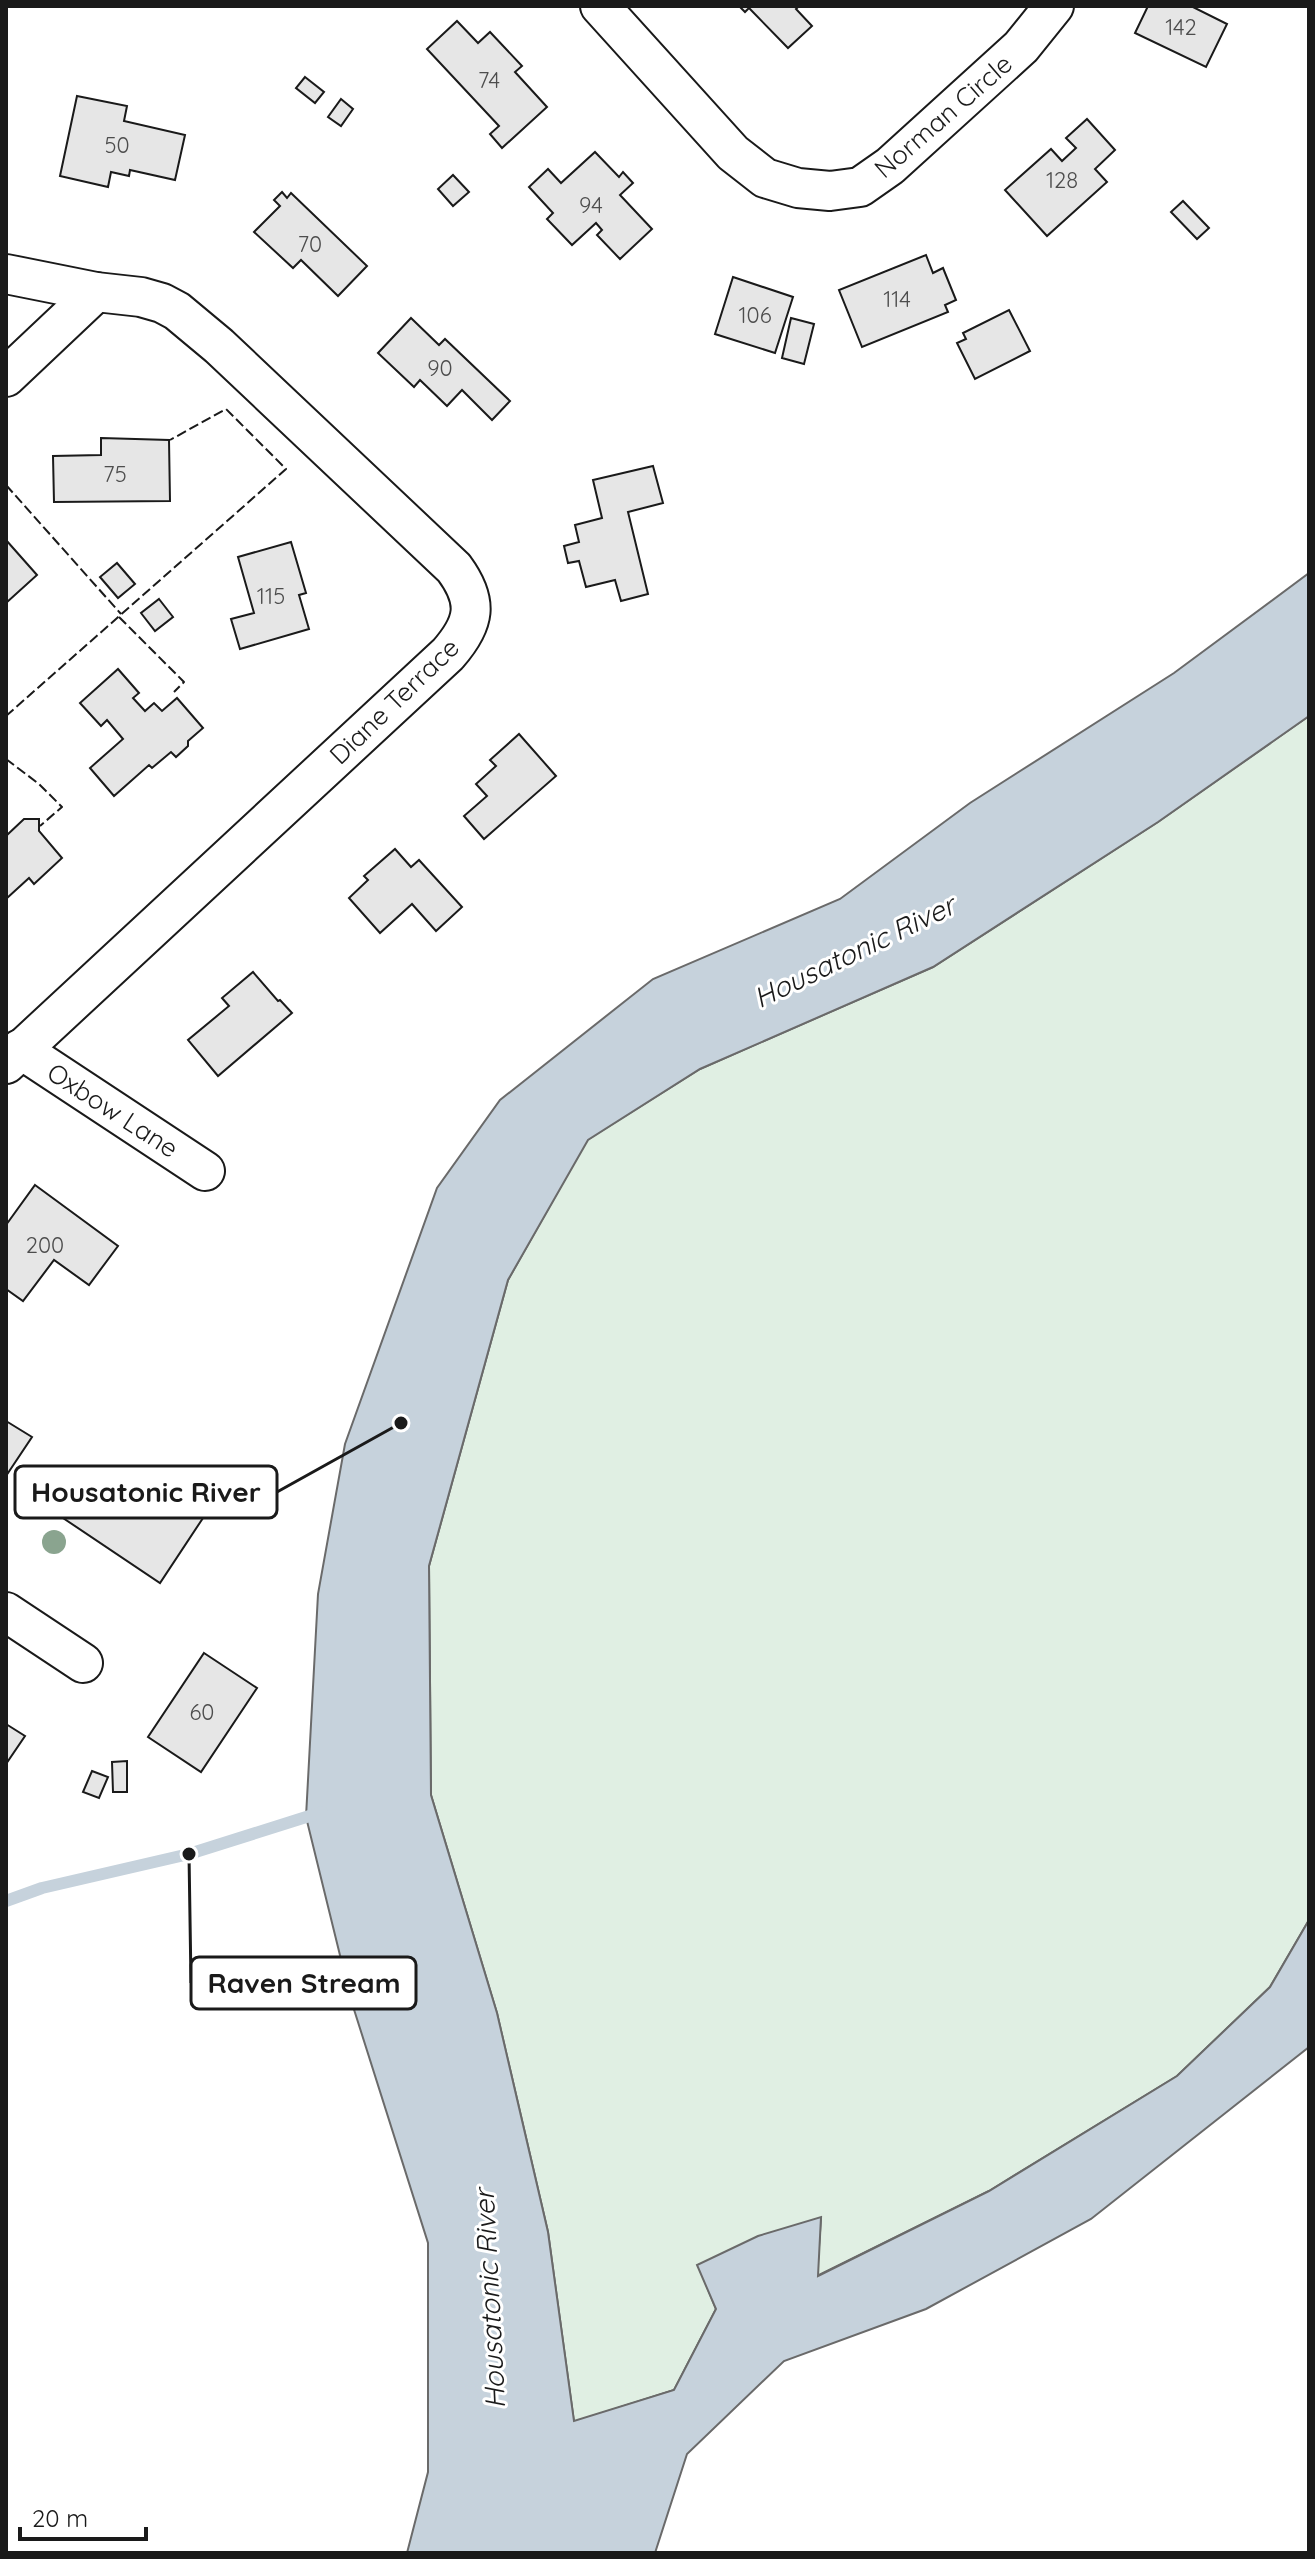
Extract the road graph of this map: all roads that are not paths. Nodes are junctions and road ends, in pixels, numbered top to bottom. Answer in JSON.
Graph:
{"nodes":[{"id":1,"x":600,"y":6,"type":"edge"},
{"id":2,"x":1054,"y":6,"type":"edge"},
{"id":3,"x":6,"y":274,"type":"edge"},
{"id":4,"x":96,"y":292,"type":"junction"},
{"id":5,"x":6,"y":377,"type":"edge"},
{"id":6,"x":13,"y":1057,"type":"edge"},
{"id":7,"x":205,"y":1171,"type":"dead end"},
{"id":8,"x":6,"y":1612,"type":"edge"},
{"id":9,"x":83,"y":1663,"type":"dead end"}],
"edges":[{"from":1,"to":2,"type":"street","name":"Norman Circle"},
{"from":3,"to":4,"type":"street","name":"Diane Terrace"},
{"from":4,"to":5,"type":"street"},
{"from":4,"to":6,"type":"street","name":"Diane Terrace"},
{"from":6,"to":7,"type":"street","name":"Oxbow Lane"},
{"from":8,"to":9,"type":"street"}]}
